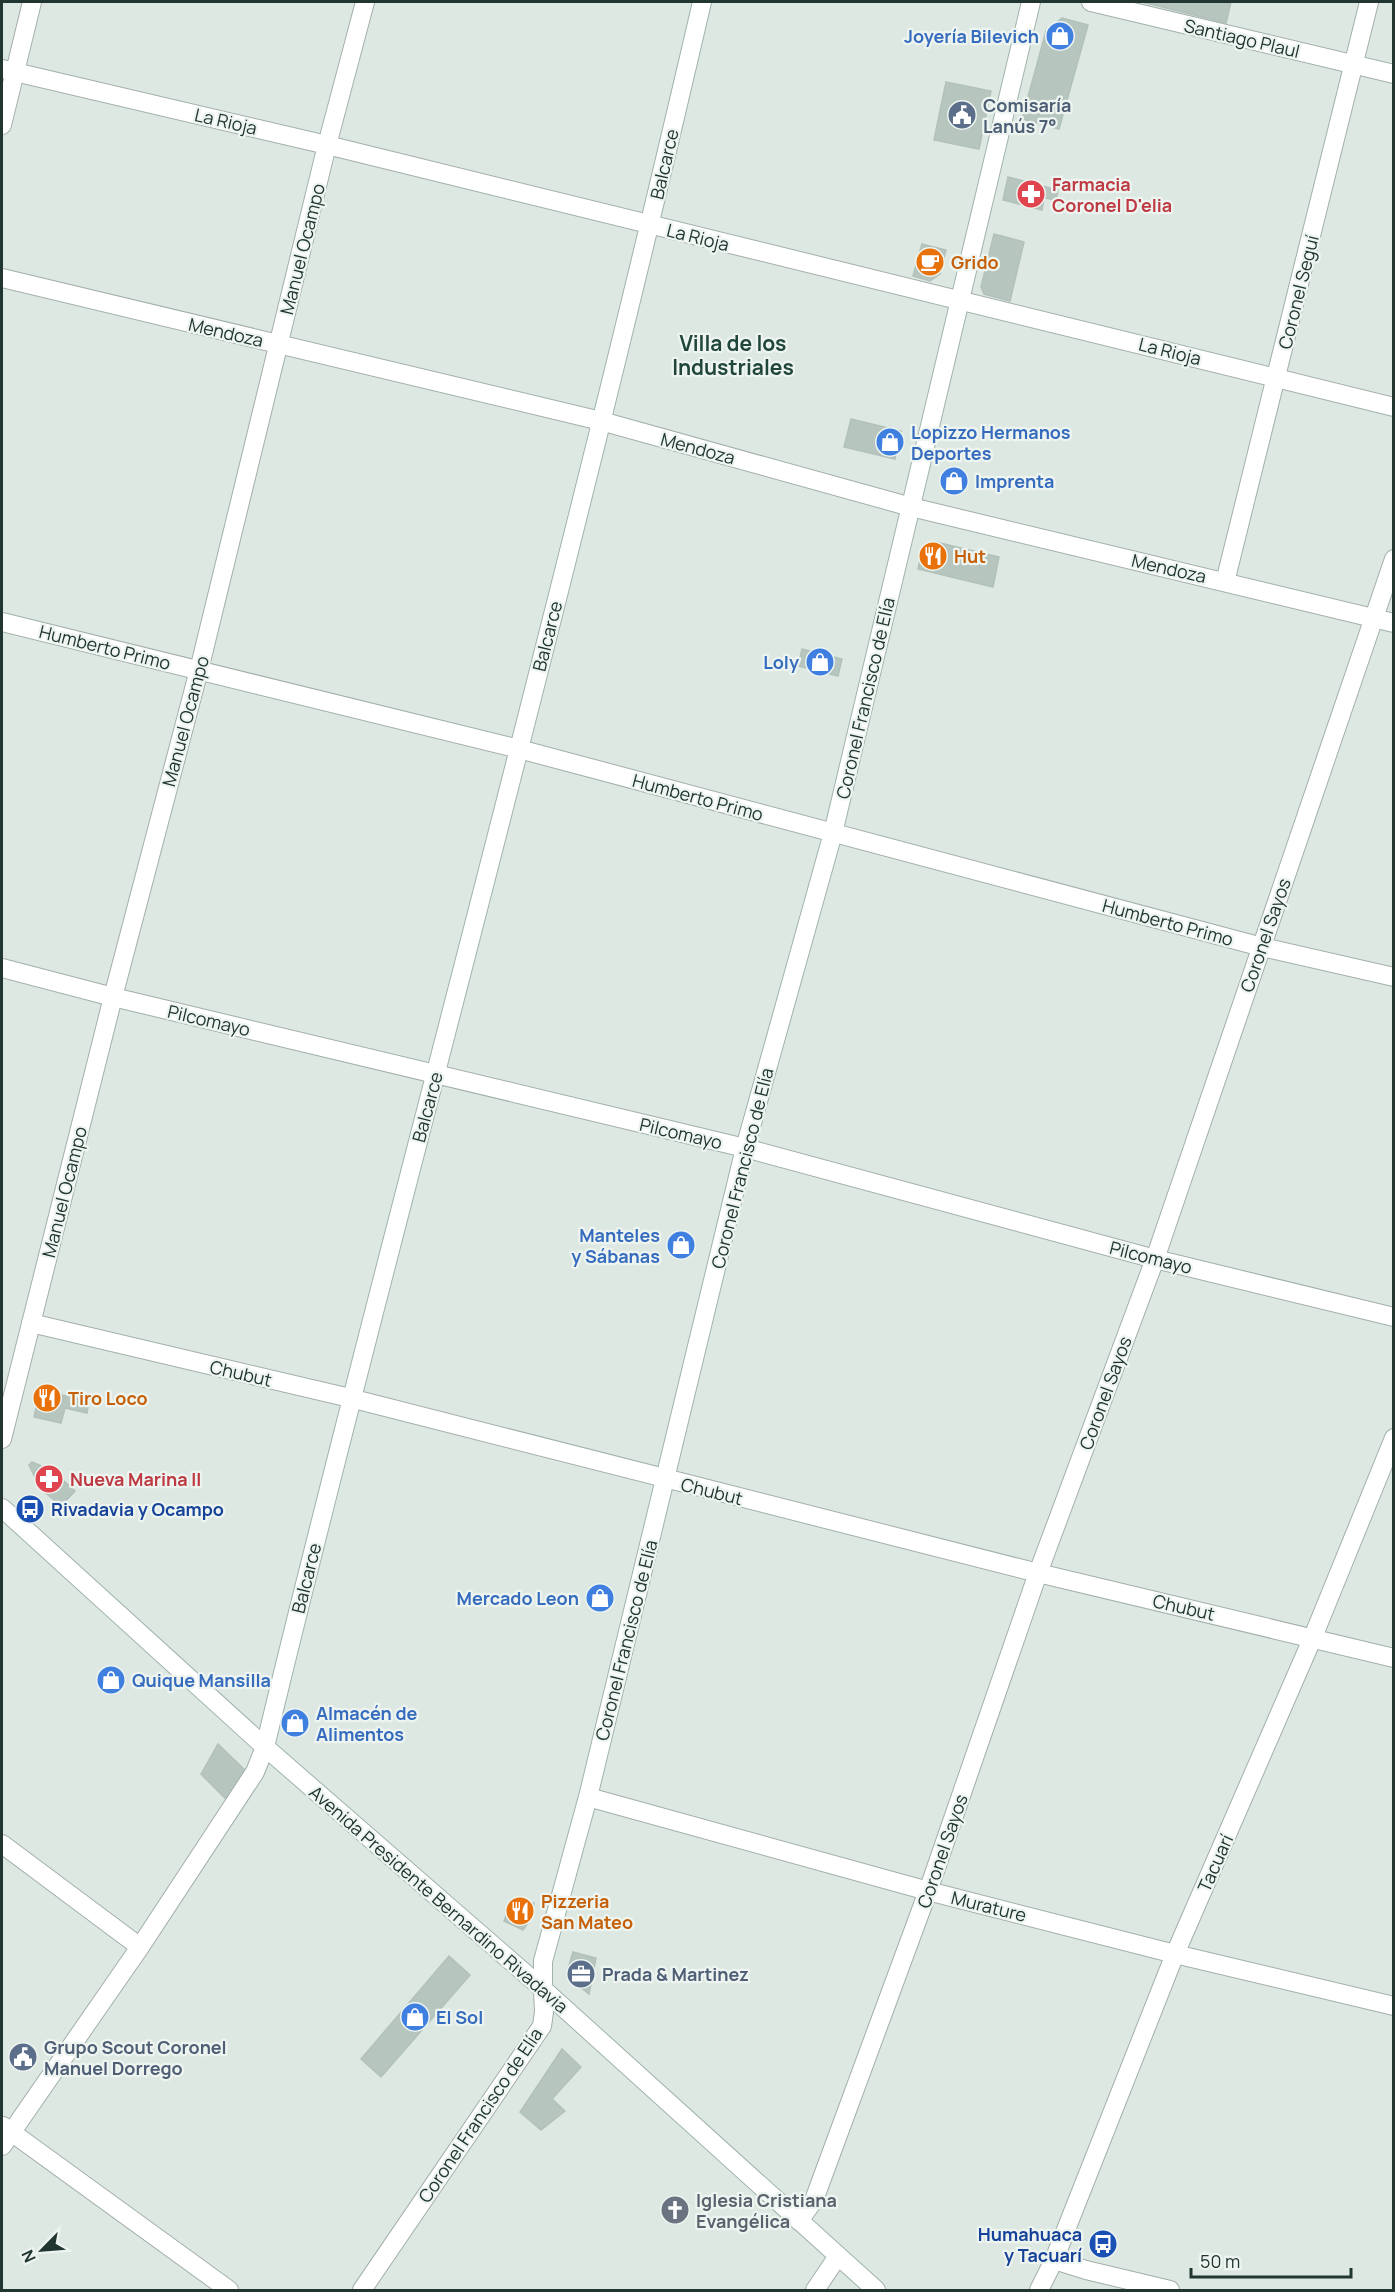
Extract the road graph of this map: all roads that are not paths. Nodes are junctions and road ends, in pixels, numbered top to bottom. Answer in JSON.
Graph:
{"nodes":[{"id":1,"x":32,"y":2,"type":"edge"},
{"id":2,"x":365,"y":2,"type":"edge"},
{"id":3,"x":702,"y":2,"type":"edge"},
{"id":4,"x":1031,"y":2,"type":"edge"},
{"id":5,"x":1091,"y":2,"type":"edge"},
{"id":6,"x":1369,"y":2,"type":"edge"},
{"id":7,"x":1354,"y":64,"type":"junction"},
{"id":8,"x":8,"y":70,"type":"edge"},
{"id":9,"x":1394,"y":74,"type":"edge"},
{"id":10,"x":2,"y":125,"type":"edge"},
{"id":11,"x":327,"y":145,"type":"junction"},
{"id":12,"x":650,"y":225,"type":"junction"},
{"id":13,"x":2,"y":278,"type":"edge"},
{"id":14,"x":958,"y":299,"type":"junction"},
{"id":15,"x":278,"y":344,"type":"junction"},
{"id":16,"x":1277,"y":377,"type":"junction"},
{"id":17,"x":1394,"y":406,"type":"edge"},
{"id":18,"x":601,"y":421,"type":"junction"},
{"id":19,"x":911,"y":507,"type":"junction"},
{"id":20,"x":1394,"y":560,"type":"edge"},
{"id":21,"x":1225,"y":582,"type":"junction"},
{"id":22,"x":1373,"y":618,"type":"junction"},
{"id":23,"x":2,"y":622,"type":"edge"},
{"id":24,"x":1394,"y":623,"type":"edge"},
{"id":25,"x":199,"y":670,"type":"junction"},
{"id":26,"x":519,"y":749,"type":"junction"},
{"id":27,"x":833,"y":833,"type":"junction"},
{"id":28,"x":1262,"y":947,"type":"junction"},
{"id":29,"x":2,"y":969,"type":"edge"},
{"id":30,"x":1394,"y":977,"type":"edge"},
{"id":31,"x":112,"y":997,"type":"junction"},
{"id":32,"x":436,"y":1075,"type":"junction"},
{"id":33,"x":745,"y":1148,"type":"junction"},
{"id":34,"x":1155,"y":1259,"type":"junction"},
{"id":35,"x":1394,"y":1317,"type":"edge"},
{"id":36,"x":31,"y":1323,"type":"junction"},
{"id":37,"x":350,"y":1398,"type":"junction"},
{"id":38,"x":1394,"y":1437,"type":"edge"},
{"id":39,"x":2,"y":1439,"type":"edge"},
{"id":40,"x":665,"y":1480,"type":"junction"},
{"id":41,"x":2,"y":1508,"type":"edge"},
{"id":42,"x":1038,"y":1573,"type":"junction"},
{"id":43,"x":1313,"y":1637,"type":"junction"},
{"id":44,"x":1394,"y":1658,"type":"edge"},
{"id":45,"x":265,"y":1747,"type":"junction"},
{"id":46,"x":588,"y":1797,"type":"junction"},
{"id":47,"x":2,"y":1844,"type":"edge"},
{"id":48,"x":928,"y":1891,"type":"junction"},
{"id":49,"x":140,"y":1947,"type":"junction"},
{"id":50,"x":1175,"y":1954,"type":"junction"},
{"id":51,"x":543,"y":1989,"type":"junction"},
{"id":52,"x":1394,"y":2006,"type":"edge"},
{"id":53,"x":5,"y":2135,"type":"edge"},
{"id":54,"x":800,"y":2221,"type":"junction"},
{"id":55,"x":838,"y":2256,"type":"junction"},
{"id":56,"x":1054,"y":2260,"type":"junction"},
{"id":57,"x":229,"y":2290,"type":"edge"},
{"id":58,"x":362,"y":2290,"type":"edge"},
{"id":59,"x":815,"y":2290,"type":"edge"},
{"id":60,"x":876,"y":2290,"type":"edge"},
{"id":61,"x":1040,"y":2290,"type":"edge"},
{"id":62,"x":1170,"y":2290,"type":"edge"}],
"edges":[{"from":1,"to":8,"type":"street"},
{"from":2,"to":11,"type":"street","name":"Manuel Ocampo"},
{"from":3,"to":12,"type":"street","name":"Balcarce"},
{"from":4,"to":14,"type":"street","name":"Coronel Francisco de Elía"},
{"from":5,"to":7,"type":"street","name":"Santiago Plaul"},
{"from":6,"to":7,"type":"street","name":"Coronel Seguí"},
{"from":7,"to":9,"type":"street","name":"Santiago Plaul"},
{"from":7,"to":16,"type":"street","name":"Coronel Seguí"},
{"from":8,"to":10,"type":"street"},
{"from":8,"to":11,"type":"street","name":"La Rioja"},
{"from":11,"to":12,"type":"street","name":"La Rioja"},
{"from":11,"to":15,"type":"street","name":"Manuel Ocampo"},
{"from":12,"to":14,"type":"street","name":"La Rioja"},
{"from":12,"to":18,"type":"street","name":"Balcarce"},
{"from":13,"to":15,"type":"street","name":"Mendoza"},
{"from":14,"to":16,"type":"street","name":"La Rioja"},
{"from":14,"to":19,"type":"street","name":"Coronel Francisco de Elía"},
{"from":15,"to":18,"type":"street","name":"Mendoza"},
{"from":15,"to":25,"type":"street","name":"Manuel Ocampo"},
{"from":16,"to":17,"type":"street","name":"La Rioja"},
{"from":16,"to":21,"type":"street","name":"Coronel Seguí"},
{"from":18,"to":19,"type":"street","name":"Mendoza"},
{"from":18,"to":26,"type":"street","name":"Balcarce"},
{"from":19,"to":21,"type":"street","name":"Mendoza"},
{"from":19,"to":27,"type":"street","name":"Coronel Francisco de Elía"},
{"from":20,"to":22,"type":"street","name":"Coronel Sayos"},
{"from":21,"to":22,"type":"street","name":"Mendoza"},
{"from":22,"to":24,"type":"street","name":"Mendoza"},
{"from":22,"to":28,"type":"street","name":"Coronel Sayos"},
{"from":23,"to":25,"type":"street","name":"Humberto Primo"},
{"from":25,"to":26,"type":"street","name":"Humberto Primo"},
{"from":25,"to":31,"type":"street","name":"Manuel Ocampo"},
{"from":26,"to":27,"type":"street","name":"Humberto Primo"},
{"from":26,"to":32,"type":"street","name":"Balcarce"},
{"from":27,"to":28,"type":"street","name":"Humberto Primo"},
{"from":27,"to":33,"type":"street","name":"Coronel Francisco de Elía"},
{"from":28,"to":30,"type":"street","name":"Humberto Primo"},
{"from":28,"to":34,"type":"street","name":"Coronel Sayos"},
{"from":29,"to":31,"type":"street","name":"Pilcomayo"},
{"from":31,"to":32,"type":"street","name":"Pilcomayo"},
{"from":31,"to":36,"type":"street","name":"Manuel Ocampo"},
{"from":32,"to":33,"type":"street","name":"Pilcomayo"},
{"from":32,"to":37,"type":"street","name":"Balcarce"},
{"from":33,"to":34,"type":"street","name":"Pilcomayo"},
{"from":33,"to":40,"type":"street","name":"Coronel Francisco de Elía"},
{"from":34,"to":35,"type":"street","name":"Pilcomayo"},
{"from":34,"to":42,"type":"street","name":"Coronel Sayos"},
{"from":36,"to":37,"type":"street","name":"Chubut"},
{"from":36,"to":39,"type":"street","name":"Manuel Ocampo"},
{"from":37,"to":40,"type":"street","name":"Chubut"},
{"from":37,"to":45,"type":"street","name":"Balcarce"},
{"from":38,"to":43,"type":"street","name":"Tacuarí"},
{"from":40,"to":42,"type":"street","name":"Chubut"},
{"from":40,"to":46,"type":"street","name":"Coronel Francisco de Elía"},
{"from":41,"to":45,"type":"street","name":"Avenida Presidente Bernardino Rivadavia"},
{"from":42,"to":43,"type":"street","name":"Chubut"},
{"from":42,"to":48,"type":"street","name":"Coronel Sayos"},
{"from":43,"to":44,"type":"street","name":"Chubut"},
{"from":43,"to":50,"type":"street","name":"Tacuarí"},
{"from":45,"to":49,"type":"street","name":"Balcarce"},
{"from":45,"to":51,"type":"street","name":"Avenida Presidente Bernardino Rivadavia"},
{"from":46,"to":48,"type":"street","name":"Murature"},
{"from":46,"to":51,"type":"street","name":"Coronel Francisco de Elía"},
{"from":47,"to":49,"type":"street"},
{"from":48,"to":50,"type":"street","name":"Murature"},
{"from":48,"to":54,"type":"street","name":"Coronel Sayos"},
{"from":49,"to":53,"type":"street","name":"Balcarce"},
{"from":50,"to":52,"type":"street","name":"Murature"},
{"from":50,"to":56,"type":"street","name":"Tacuarí"},
{"from":51,"to":54,"type":"street","name":"Avenida Presidente Bernardino Rivadavia"},
{"from":51,"to":58,"type":"street","name":"Coronel Francisco de Elía"},
{"from":53,"to":57,"type":"street"},
{"from":54,"to":55,"type":"street","name":"Avenida Presidente Bernardino Rivadavia"},
{"from":55,"to":59,"type":"street"},
{"from":55,"to":60,"type":"street","name":"Avenida Presidente Bernardino Rivadavia"},
{"from":56,"to":61,"type":"street","name":"Tacuarí"},
{"from":56,"to":62,"type":"street"}]}
